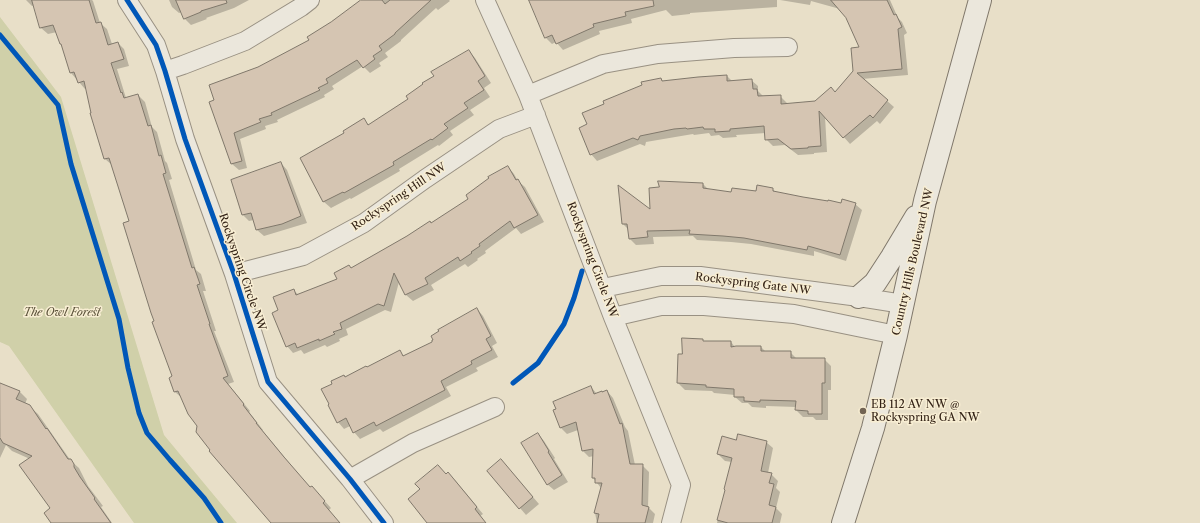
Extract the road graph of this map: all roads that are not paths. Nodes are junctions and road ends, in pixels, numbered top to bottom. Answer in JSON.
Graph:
{"nodes":[{"id":1,"x":127,"y":0,"type":"edge"},
{"id":2,"x":310,"y":0,"type":"edge"},
{"id":3,"x":485,"y":0,"type":"edge"},
{"id":4,"x":980,"y":0,"type":"edge"},
{"id":5,"x":788,"y":47,"type":"dead end"},
{"id":6,"x":165,"y":71,"type":"junction"},
{"id":7,"x":528,"y":95,"type":"junction"},
{"id":8,"x":536,"y":115,"type":"junction"},
{"id":9,"x":925,"y":201,"type":"junction"},
{"id":10,"x":234,"y":274,"type":"junction"},
{"id":11,"x":603,"y":288,"type":"junction"},
{"id":12,"x":859,"y":297,"type":"junction"},
{"id":13,"x":903,"y":304,"type":"junction"},
{"id":14,"x":613,"y":317,"type":"junction"},
{"id":15,"x":896,"y":335,"type":"junction"},
{"id":16,"x":495,"y":407,"type":"dead end"},
{"id":17,"x":350,"y":479,"type":"junction"},
{"id":18,"x":384,"y":523,"type":"edge"},
{"id":19,"x":672,"y":523,"type":"edge"},
{"id":20,"x":843,"y":523,"type":"edge"}],
"edges":[{"from":1,"to":6,"type":"street","name":"Rockyspring Circle NW"},
{"from":2,"to":6,"type":"street"},
{"from":3,"to":7,"type":"street","name":"Rockyspring Circle NW"},
{"from":4,"to":9,"type":"main road","name":"Country Hills Boulevard NW"},
{"from":5,"to":7,"type":"street"},
{"from":6,"to":10,"type":"street","name":"Rockyspring Circle NW"},
{"from":7,"to":8,"type":"street","name":"Rockyspring Circle NW"},
{"from":8,"to":10,"type":"street","name":"Rockyspring Hill NW"},
{"from":8,"to":11,"type":"street","name":"Rockyspring Circle NW"},
{"from":9,"to":12,"type":"main road"},
{"from":9,"to":13,"type":"main road","name":"Country Hills Boulevard NW"},
{"from":10,"to":17,"type":"street","name":"Rockyspring Circle NW"},
{"from":11,"to":12,"type":"street","name":"Rockyspring Gate NW"},
{"from":11,"to":14,"type":"street","name":"Rockyspring Circle NW"},
{"from":12,"to":13,"type":"street","name":"Rockyspring Gate NW"},
{"from":13,"to":15,"type":"main road","name":"Country Hills Boulevard NW"},
{"from":14,"to":15,"type":"street"},
{"from":14,"to":19,"type":"street","name":"Rockyspring Circle NW"},
{"from":15,"to":20,"type":"main road","name":"Country Hills Boulevard NW"},
{"from":16,"to":17,"type":"street"},
{"from":17,"to":18,"type":"street","name":"Rockyspring Circle NW"}]}
